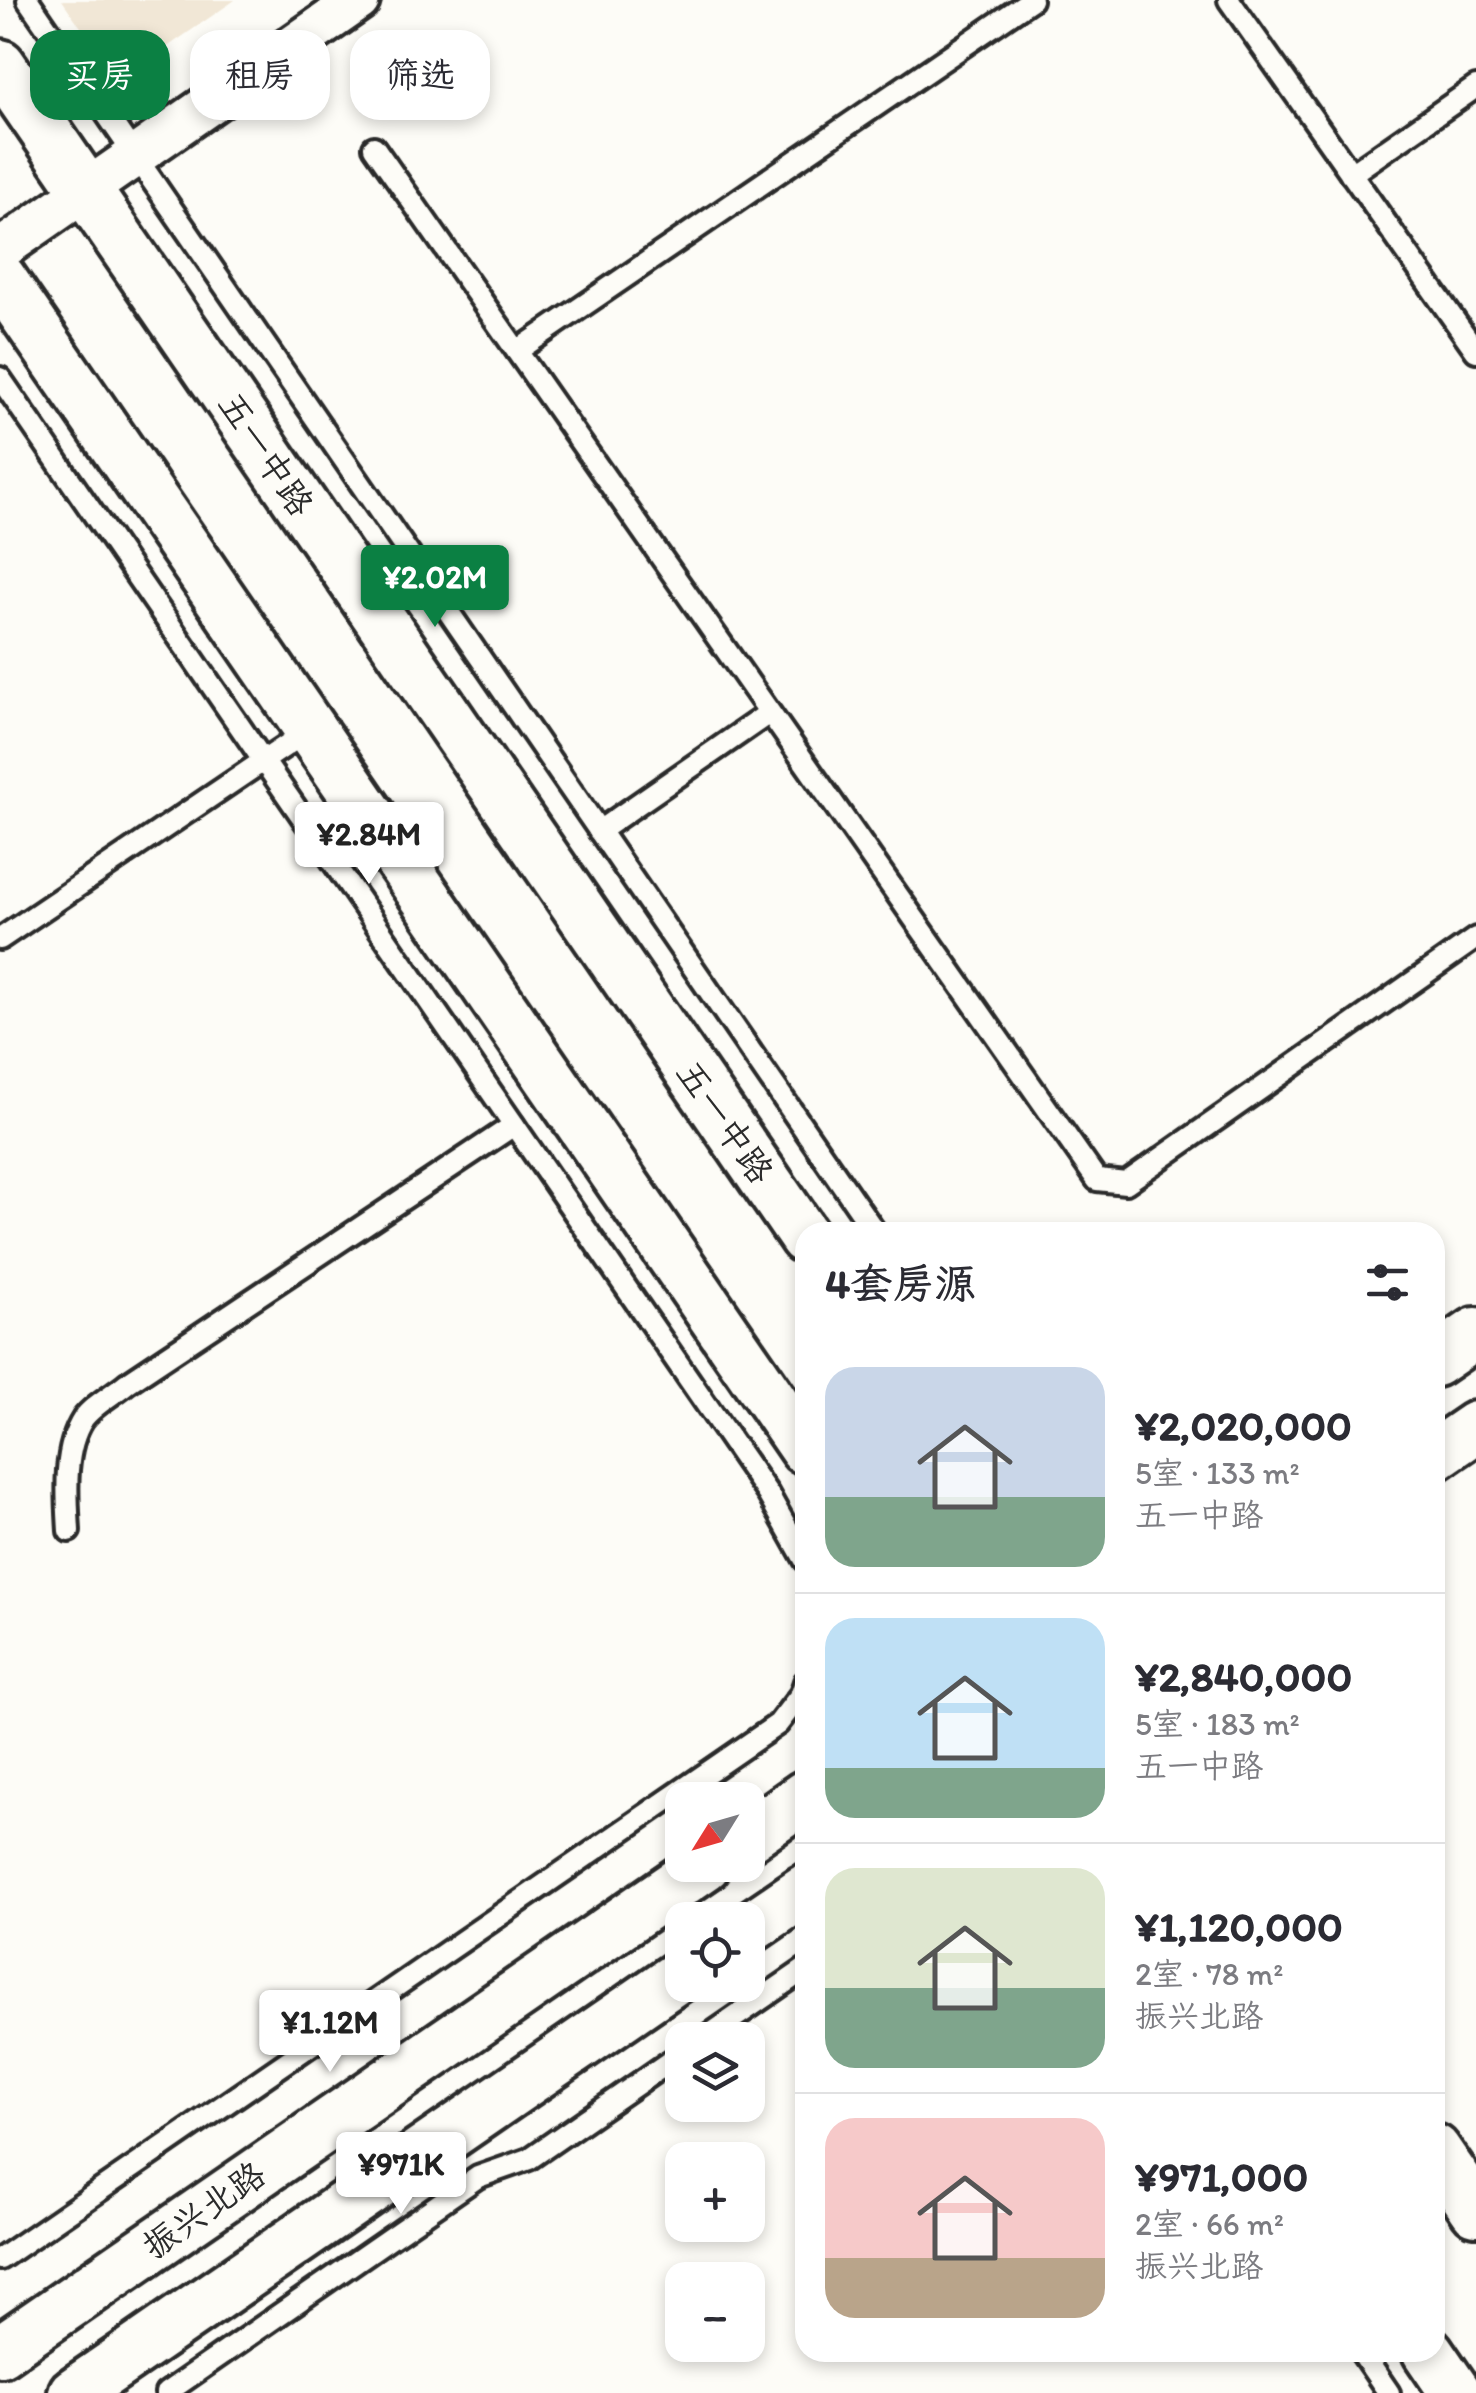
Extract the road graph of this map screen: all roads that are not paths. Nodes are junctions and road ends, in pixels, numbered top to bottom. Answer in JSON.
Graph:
{"nodes":[{"id":1,"x":28,"y":0,"type":"edge"},
{"id":2,"x":359,"y":0,"type":"edge"},
{"id":3,"x":1031,"y":0,"type":"edge"},
{"id":4,"x":1229,"y":0,"type":"edge"},
{"id":5,"x":0,"y":66,"type":"edge"},
{"id":6,"x":1476,"y":87,"type":"edge"},
{"id":7,"x":374,"y":147,"type":"dead end"},
{"id":8,"x":136,"y":156,"type":"junction"},
{"id":9,"x":1352,"y":174,"type":"junction"},
{"id":10,"x":86,"y":191,"type":"junction"},
{"id":11,"x":0,"y":250,"type":"edge"},
{"id":12,"x":0,"y":278,"type":"edge"},
{"id":13,"x":1476,"y":351,"type":"edge"},
{"id":14,"x":516,"y":352,"type":"junction"},
{"id":15,"x":0,"y":378,"type":"edge"},
{"id":16,"x":770,"y":713,"type":"junction"},
{"id":17,"x":309,"y":730,"type":"junction"},
{"id":18,"x":264,"y":761,"type":"junction"},
{"id":19,"x":599,"y":831,"type":"junction"},
{"id":20,"x":1476,"y":938,"type":"edge"},
{"id":21,"x":0,"y":940,"type":"edge"},
{"id":22,"x":514,"y":1125,"type":"junction"},
{"id":23,"x":867,"y":1222,"type":"edge"},
{"id":24,"x":795,"y":1223,"type":"edge"},
{"id":25,"x":1476,"y":1333,"type":"edge"},
{"id":26,"x":1445,"y":1354,"type":"edge"},
{"id":27,"x":1476,"y":1427,"type":"edge"},
{"id":28,"x":795,"y":1435,"type":"edge"},
{"id":29,"x":1445,"y":1448,"type":"edge"},
{"id":30,"x":768,"y":1494,"type":"junction"},
{"id":31,"x":69,"y":1531,"type":"dead end"},
{"id":32,"x":795,"y":1533,"type":"edge"},
{"id":33,"x":795,"y":1542,"type":"edge"},
{"id":34,"x":795,"y":1698,"type":"edge"},
{"id":35,"x":795,"y":1803,"type":"edge"},
{"id":36,"x":765,"y":1824,"type":"edge"},
{"id":37,"x":680,"y":1882,"type":"edge"},
{"id":38,"x":795,"y":1897,"type":"edge"},
{"id":39,"x":765,"y":1917,"type":"edge"},
{"id":40,"x":795,"y":1977,"type":"edge"},
{"id":41,"x":665,"y":1986,"type":"edge"},
{"id":42,"x":728,"y":2022,"type":"edge"},
{"id":43,"x":665,"y":2066,"type":"edge"},
{"id":44,"x":1445,"y":2165,"type":"edge"},
{"id":45,"x":1476,"y":2210,"type":"edge"},
{"id":46,"x":0,"y":2259,"type":"edge"},
{"id":47,"x":0,"y":2350,"type":"edge"},
{"id":48,"x":1368,"y":2362,"type":"edge"},
{"id":49,"x":1435,"y":2362,"type":"edge"},
{"id":50,"x":74,"y":2393,"type":"edge"},
{"id":51,"x":166,"y":2393,"type":"edge"},
{"id":52,"x":1389,"y":2393,"type":"edge"},
{"id":53,"x":1456,"y":2393,"type":"edge"}],
"edges":[{"from":1,"to":8,"type":"lane"},
{"from":2,"to":8,"type":"street"},
{"from":3,"to":14,"type":"lane"},
{"from":4,"to":9,"type":"lane"},
{"from":5,"to":10,"type":"street","name":"五一中路"},
{"from":6,"to":9,"type":"lane"},
{"from":7,"to":14,"type":"lane"},
{"from":8,"to":10,"type":"street"},
{"from":8,"to":19,"type":"lane"},
{"from":9,"to":13,"type":"lane"},
{"from":10,"to":11,"type":"street"},
{"from":10,"to":24,"type":"street","name":"五一中路"},
{"from":12,"to":17,"type":"street"},
{"from":14,"to":16,"type":"lane"},
{"from":15,"to":18,"type":"lane"},
{"from":16,"to":19,"type":"lane"},
{"from":16,"to":20,"type":"lane"},
{"from":17,"to":18,"type":"lane"},
{"from":17,"to":28,"type":"street"},
{"from":18,"to":21,"type":"lane"},
{"from":18,"to":22,"type":"lane"},
{"from":19,"to":23,"type":"lane"},
{"from":22,"to":30,"type":"lane"},
{"from":22,"to":31,"type":"lane"},
{"from":25,"to":26,"type":"street"},
{"from":27,"to":29,"type":"street"},
{"from":30,"to":32,"type":"lane"},
{"from":30,"to":33,"type":"lane"},
{"from":34,"to":46,"type":"lane"},
{"from":35,"to":36,"type":"street"},
{"from":37,"to":47,"type":"street","name":"振兴北路"},
{"from":38,"to":39,"type":"street"},
{"from":40,"to":42,"type":"lane"},
{"from":41,"to":50,"type":"street"},
{"from":43,"to":51,"type":"lane"},
{"from":44,"to":45,"type":"street"},
{"from":48,"to":52,"type":"lane"},
{"from":49,"to":53,"type":"street"}]}
